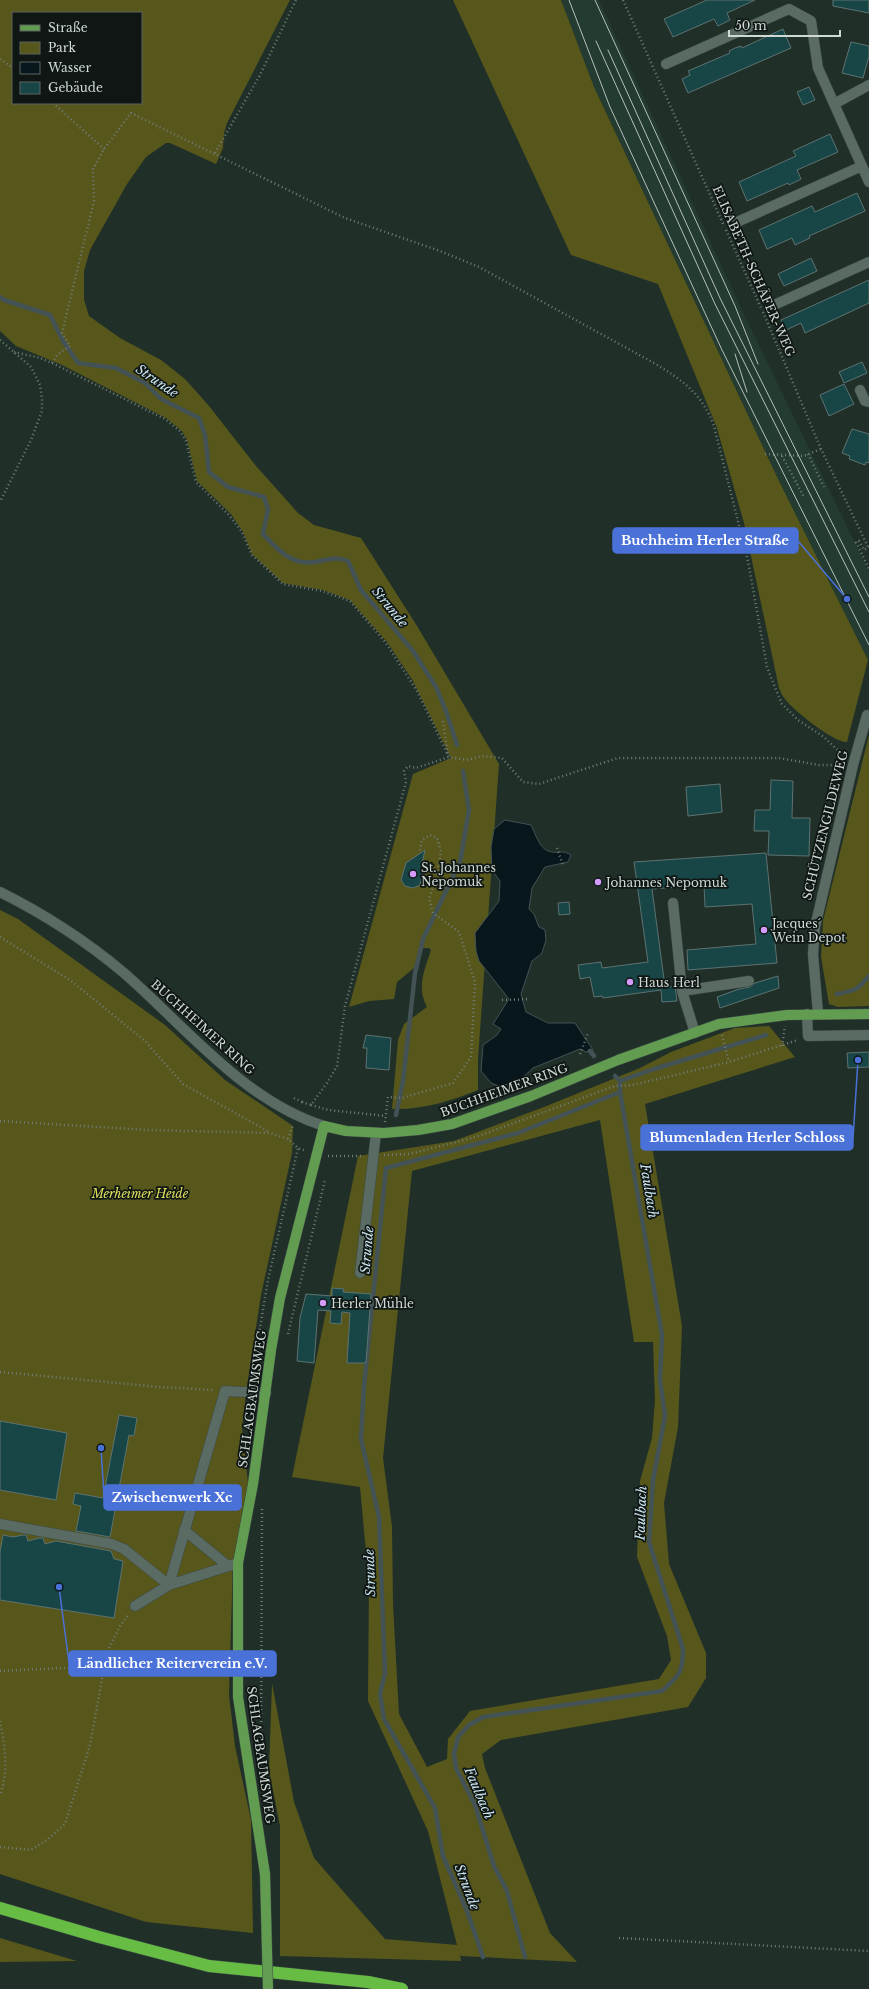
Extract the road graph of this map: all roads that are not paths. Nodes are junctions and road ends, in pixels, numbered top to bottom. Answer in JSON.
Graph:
{"nodes":[{"id":1,"x":666,"y":64,"type":"dead end"},
{"id":2,"x":869,"y":85,"type":"edge"},
{"id":3,"x":834,"y":104,"type":"junction"},
{"id":4,"x":862,"y":166,"type":"junction"},
{"id":5,"x":869,"y":182,"type":"edge"},
{"id":6,"x":737,"y":222,"type":"dead end"},
{"id":7,"x":869,"y":262,"type":"edge"},
{"id":8,"x":774,"y":305,"type":"dead end"},
{"id":9,"x":860,"y":390,"type":"dead end"},
{"id":10,"x":869,"y":402,"type":"edge"},
{"id":11,"x":867,"y":715,"type":"dead end"},
{"id":12,"x":0,"y":892,"type":"edge"},
{"id":13,"x":673,"y":903,"type":"dead end"},
{"id":14,"x":749,"y":980,"type":"dead end"},
{"id":15,"x":682,"y":991,"type":"junction"},
{"id":16,"x":807,"y":1014,"type":"junction"},
{"id":17,"x":818,"y":1014,"type":"junction"},
{"id":18,"x":869,"y":1014,"type":"edge"},
{"id":19,"x":695,"y":1033,"type":"junction"},
{"id":20,"x":869,"y":1035,"type":"edge"},
{"id":21,"x":324,"y":1126,"type":"junction"},
{"id":22,"x":376,"y":1133,"type":"junction"},
{"id":23,"x":360,"y":1273,"type":"dead end"},
{"id":24,"x":266,"y":1393,"type":"junction"},
{"id":25,"x":0,"y":1524,"type":"edge"},
{"id":26,"x":184,"y":1530,"type":"junction"},
{"id":27,"x":233,"y":1564,"type":"junction"},
{"id":28,"x":169,"y":1585,"type":"junction"},
{"id":29,"x":135,"y":1606,"type":"road end"},
{"id":30,"x":0,"y":1908,"type":"edge"},
{"id":31,"x":268,"y":1989,"type":"edge"},
{"id":32,"x":402,"y":1989,"type":"edge"}],
"edges":[{"from":1,"to":3,"type":"street"},
{"from":2,"to":3,"type":"street"},
{"from":3,"to":4,"type":"street"},
{"from":4,"to":5,"type":"street"},
{"from":4,"to":6,"type":"street"},
{"from":7,"to":8,"type":"street"},
{"from":9,"to":10,"type":"street"},
{"from":11,"to":17,"type":"street","name":"SCHÜTZENGILDEWEG"},
{"from":12,"to":21,"type":"street","name":"BUCHHEIMER RING"},
{"from":13,"to":15,"type":"street"},
{"from":14,"to":15,"type":"street"},
{"from":15,"to":19,"type":"street"},
{"from":16,"to":17,"type":"main road","name":"BUCHHEIMER RING"},
{"from":16,"to":19,"type":"main road","name":"BUCHHEIMER RING"},
{"from":16,"to":20,"type":"street"},
{"from":17,"to":18,"type":"main road","name":"BUCHHEIMER RING"},
{"from":19,"to":22,"type":"main road","name":"BUCHHEIMER RING"},
{"from":21,"to":22,"type":"main road","name":"BUCHHEIMER RING"},
{"from":21,"to":24,"type":"main road","name":"SCHLAGBAUMSWEG"},
{"from":22,"to":23,"type":"street"},
{"from":24,"to":26,"type":"street"},
{"from":24,"to":27,"type":"main road","name":"SCHLAGBAUMSWEG"},
{"from":25,"to":28,"type":"street"},
{"from":26,"to":27,"type":"street"},
{"from":26,"to":28,"type":"street"},
{"from":27,"to":28,"type":"street"},
{"from":27,"to":31,"type":"main road","name":"SCHLAGBAUMSWEG","bridge":true},
{"from":28,"to":29,"type":"street"},
{"from":30,"to":32,"type":"highway"}]}
